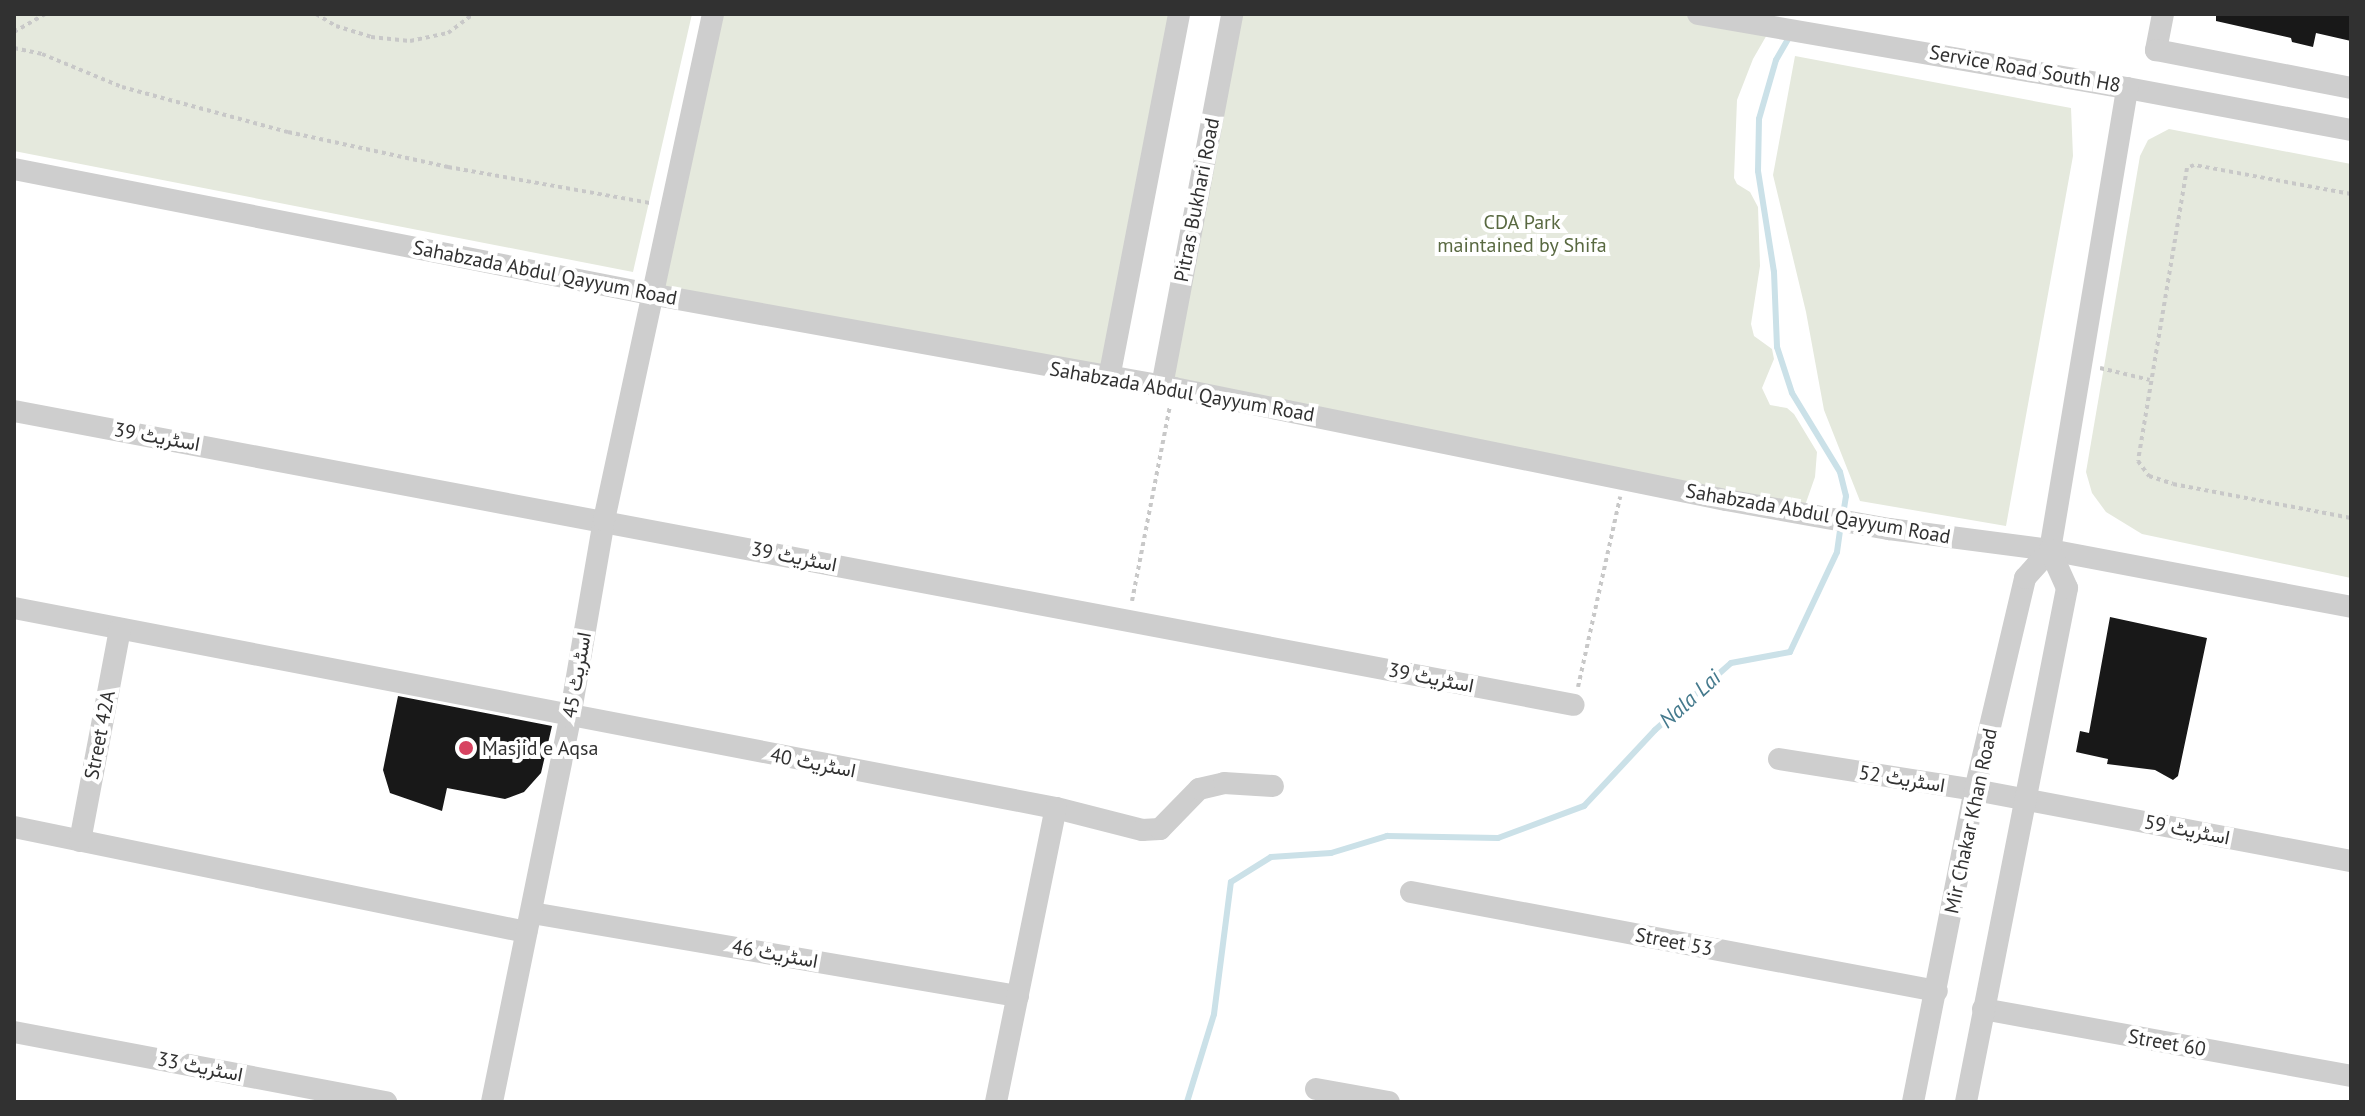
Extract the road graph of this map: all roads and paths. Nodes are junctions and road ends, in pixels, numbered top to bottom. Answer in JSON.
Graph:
{"nodes":[{"id":1,"x":45,"y":14,"type":"edge"},
{"id":2,"x":316,"y":14,"type":"edge"},
{"id":3,"x":473,"y":14,"type":"edge"},
{"id":4,"x":713,"y":14,"type":"edge"},
{"id":5,"x":1179,"y":14,"type":"edge"},
{"id":6,"x":1232,"y":14,"type":"edge"},
{"id":7,"x":1698,"y":14,"type":"edge"},
{"id":8,"x":2163,"y":14,"type":"edge"},
{"id":9,"x":14,"y":32,"type":"edge"},
{"id":10,"x":14,"y":48,"type":"edge"},
{"id":11,"x":2127,"y":88,"type":"junction"},
{"id":12,"x":2351,"y":88,"type":"edge"},
{"id":13,"x":2351,"y":130,"type":"edge"},
{"id":14,"x":14,"y":169,"type":"edge"},
{"id":15,"x":2351,"y":194,"type":"edge"},
{"id":16,"x":670,"y":207,"type":"junction"},
{"id":17,"x":650,"y":294,"type":"junction"},
{"id":18,"x":2082,"y":364,"type":"junction"},
{"id":19,"x":1109,"y":378,"type":"junction"},
{"id":20,"x":2151,"y":380,"type":"junction"},
{"id":21,"x":1168,"y":387,"type":"junction"},
{"id":22,"x":14,"y":411,"type":"edge"},
{"id":23,"x":1625,"y":478,"type":"junction"},
{"id":24,"x":2351,"y":518,"type":"edge"},
{"id":25,"x":604,"y":520,"type":"junction"},
{"id":26,"x":2050,"y":550,"type":"junction"},
{"id":27,"x":2351,"y":607,"type":"edge"},
{"id":28,"x":14,"y":608,"type":"edge"},
{"id":29,"x":1128,"y":622,"type":"junction"},
{"id":30,"x":120,"y":629,"type":"junction"},
{"id":31,"x":1574,"y":705,"type":"joint"},
{"id":32,"x":570,"y":717,"type":"junction"},
{"id":33,"x":1779,"y":759,"type":"dead end"},
{"id":34,"x":1273,"y":786,"type":"dead end"},
{"id":35,"x":1975,"y":790,"type":"junction"},
{"id":36,"x":2023,"y":800,"type":"junction"},
{"id":37,"x":1056,"y":808,"type":"junction"},
{"id":38,"x":14,"y":827,"type":"edge"},
{"id":39,"x":80,"y":841,"type":"junction"},
{"id":40,"x":2351,"y":861,"type":"edge"},
{"id":41,"x":1411,"y":892,"type":"dead end"},
{"id":42,"x":529,"y":922,"type":"junction"},
{"id":43,"x":1937,"y":991,"type":"junction"},
{"id":44,"x":1018,"y":996,"type":"junction"},
{"id":45,"x":1983,"y":1009,"type":"junction"},
{"id":46,"x":14,"y":1032,"type":"edge"},
{"id":47,"x":2351,"y":1076,"type":"edge"},
{"id":48,"x":1316,"y":1089,"type":"dead end"},
{"id":49,"x":497,"y":1101,"type":"edge"},
{"id":50,"x":386,"y":1102,"type":"edge"},
{"id":51,"x":996,"y":1102,"type":"edge"},
{"id":52,"x":1389,"y":1102,"type":"edge"},
{"id":53,"x":1913,"y":1102,"type":"edge"},
{"id":54,"x":1966,"y":1102,"type":"edge"}],
"edges":[{"from":1,"to":9,"type":"path"},
{"from":2,"to":3,"type":"path"},
{"from":4,"to":16,"type":"street","name":"اسٹریٹ 45"},
{"from":5,"to":19,"type":"street"},
{"from":6,"to":21,"type":"street","name":"Pitras Bukhari Road"},
{"from":7,"to":11,"type":"street","name":"Service Road South H8"},
{"from":8,"to":12,"type":"street"},
{"from":10,"to":16,"type":"path"},
{"from":11,"to":13,"type":"street","name":"Service Road South H8"},
{"from":11,"to":18,"type":"street"},
{"from":14,"to":17,"type":"street","name":"Sahabzada Abdul Qayyum Road"},
{"from":15,"to":20,"type":"path"},
{"from":16,"to":17,"type":"street","name":"اسٹریٹ 45"},
{"from":17,"to":19,"type":"street","name":"Sahabzada Abdul Qayyum Road"},
{"from":17,"to":25,"type":"street","name":"اسٹریٹ 45"},
{"from":18,"to":20,"type":"path"},
{"from":18,"to":26,"type":"street"},
{"from":19,"to":21,"type":"street","name":"Sahabzada Abdul Qayyum Road"},
{"from":20,"to":24,"type":"path"},
{"from":21,"to":23,"type":"street","name":"Sahabzada Abdul Qayyum Road"},
{"from":21,"to":29,"type":"path"},
{"from":22,"to":25,"type":"street","name":"اسٹریٹ 39"},
{"from":23,"to":26,"type":"street","name":"Sahabzada Abdul Qayyum Road"},
{"from":23,"to":31,"type":"path"},
{"from":25,"to":29,"type":"street","name":"اسٹریٹ 39"},
{"from":25,"to":32,"type":"street","name":"اسٹریٹ 45"},
{"from":26,"to":27,"type":"street","name":"Sahabzada Abdul Qayyum Road"},
{"from":26,"to":35,"type":"street","name":"Mir Chakar Khan Road"},
{"from":26,"to":36,"type":"street"},
{"from":28,"to":30,"type":"street","name":"اسٹریٹ 40"},
{"from":29,"to":31,"type":"street","name":"اسٹریٹ 39"},
{"from":30,"to":32,"type":"street","name":"اسٹریٹ 40"},
{"from":30,"to":39,"type":"street","name":"Street 42A"},
{"from":32,"to":37,"type":"street","name":"اسٹریٹ 40"},
{"from":32,"to":42,"type":"street","name":"اسٹریٹ 45"},
{"from":33,"to":35,"type":"street","name":"اسٹریٹ 52"},
{"from":34,"to":37,"type":"street","name":"اسٹریٹ 40"},
{"from":35,"to":36,"type":"street","name":"اسٹریٹ 52"},
{"from":35,"to":43,"type":"street","name":"Mir Chakar Khan Road"},
{"from":36,"to":40,"type":"street","name":"اسٹریٹ 59"},
{"from":36,"to":45,"type":"street"},
{"from":37,"to":44,"type":"street"},
{"from":38,"to":39,"type":"street","name":"اسٹریٹ 46"},
{"from":39,"to":42,"type":"street","name":"اسٹریٹ 46"},
{"from":41,"to":43,"type":"street","name":"Street 53"},
{"from":42,"to":44,"type":"street","name":"اسٹریٹ 46"},
{"from":42,"to":49,"type":"street","name":"اسٹریٹ 45"},
{"from":43,"to":53,"type":"street","name":"Mir Chakar Khan Road"},
{"from":44,"to":51,"type":"street"},
{"from":45,"to":47,"type":"street","name":"Street 60"},
{"from":45,"to":54,"type":"street"},
{"from":46,"to":50,"type":"street","name":"اسٹریٹ 33"},
{"from":48,"to":52,"type":"street"}]}
